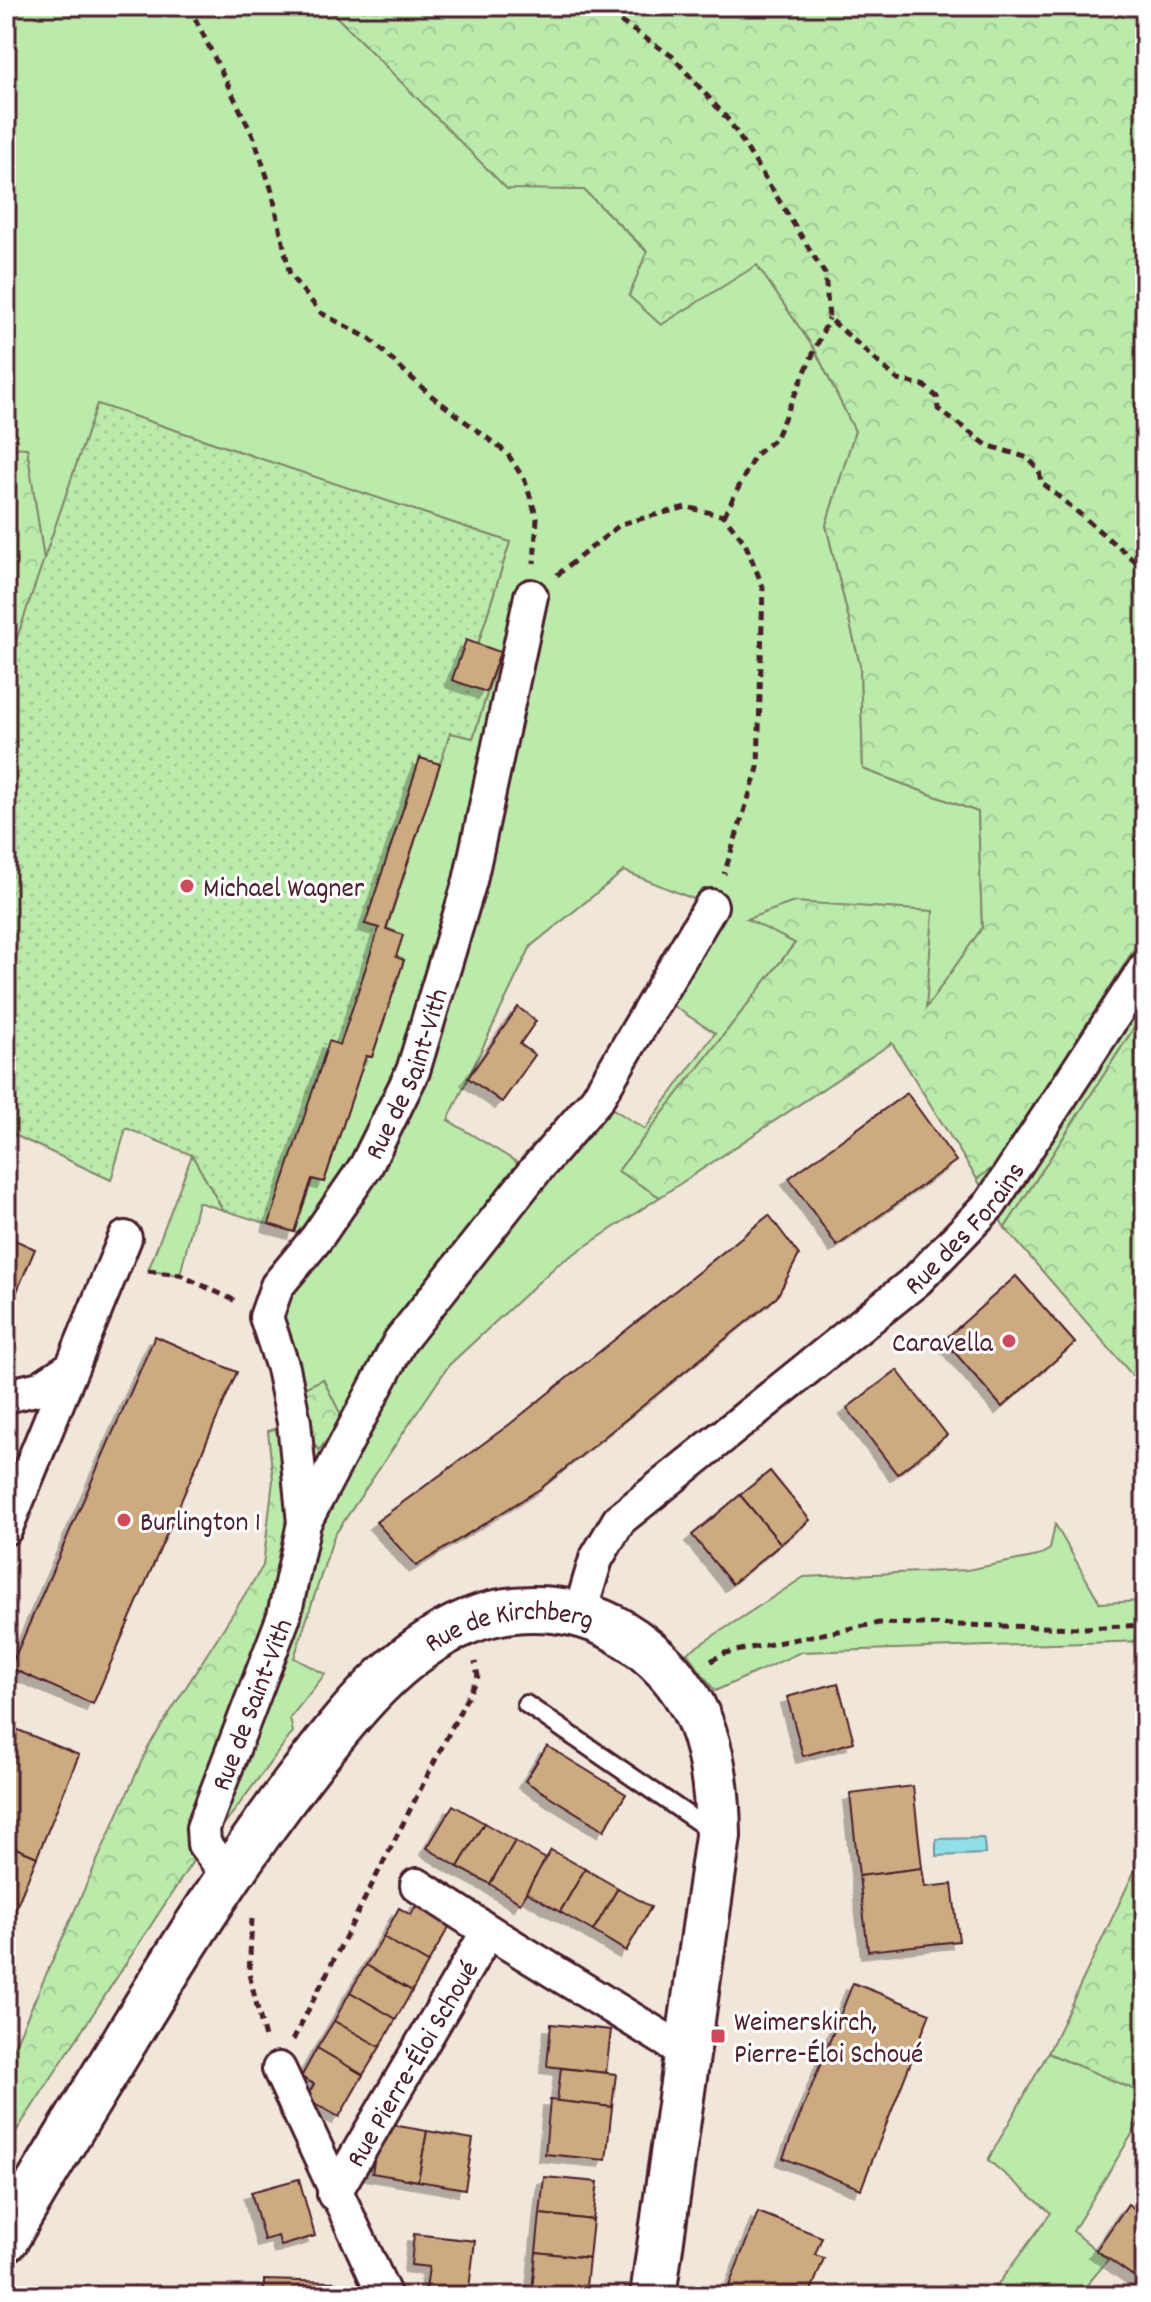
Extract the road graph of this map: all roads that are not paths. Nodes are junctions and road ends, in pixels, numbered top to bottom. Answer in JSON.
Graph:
{"nodes":[{"id":1,"x":531,"y":596,"type":"road end"},
{"id":2,"x":711,"y":906,"type":"road end"},
{"id":3,"x":1145,"y":968,"type":"edge"},
{"id":4,"x":121,"y":1249,"type":"road end"},
{"id":5,"x":72,"y":1367,"type":"junction"},
{"id":6,"x":6,"y":1396,"type":"edge"},
{"id":7,"x":304,"y":1523,"type":"junction"},
{"id":8,"x":6,"y":1528,"type":"edge"},
{"id":9,"x":579,"y":1616,"type":"junction"},
{"id":10,"x":526,"y":1704,"type":"dead end"},
{"id":11,"x":718,"y":1836,"type":"junction"},
{"id":12,"x":417,"y":1885,"type":"dead end"},
{"id":13,"x":242,"y":1890,"type":"junction"},
{"id":14,"x":488,"y":1931,"type":"junction"},
{"id":15,"x":687,"y":2053,"type":"junction"},
{"id":16,"x":279,"y":2069,"type":"road end"},
{"id":17,"x":334,"y":2194,"type":"junction"},
{"id":18,"x":6,"y":2239,"type":"edge"},
{"id":19,"x":385,"y":2296,"type":"edge"},
{"id":20,"x":653,"y":2296,"type":"edge"}],
"edges":[{"from":1,"to":7,"type":"street","name":"Rue de Saint-Vith"},
{"from":2,"to":7,"type":"street","name":"Rue de Saint-Vith"},
{"from":3,"to":9,"type":"street","name":"Rue des Forains"},
{"from":4,"to":5,"type":"street"},
{"from":5,"to":6,"type":"street"},
{"from":5,"to":8,"type":"street"},
{"from":7,"to":13,"type":"street","name":"Rue de Saint-Vith"},
{"from":9,"to":11,"type":"main road","name":"Rue de Kirchberg"},
{"from":9,"to":13,"type":"main road","name":"Rue de Kirchberg"},
{"from":10,"to":11,"type":"lane"},
{"from":11,"to":15,"type":"main road","name":"Rue de Kirchberg"},
{"from":12,"to":14,"type":"street","name":"Rue Pierre-Éloi Schoué"},
{"from":13,"to":18,"type":"main road","name":"Rue de Kirchberg"},
{"from":14,"to":15,"type":"street","name":"Rue Pierre-Éloi Schoué"},
{"from":14,"to":17,"type":"street","name":"Rue Pierre-Éloi Schoué"},
{"from":15,"to":20,"type":"main road","name":"Rue de Kirchberg"},
{"from":16,"to":17,"type":"street"},
{"from":17,"to":19,"type":"street"}]}
